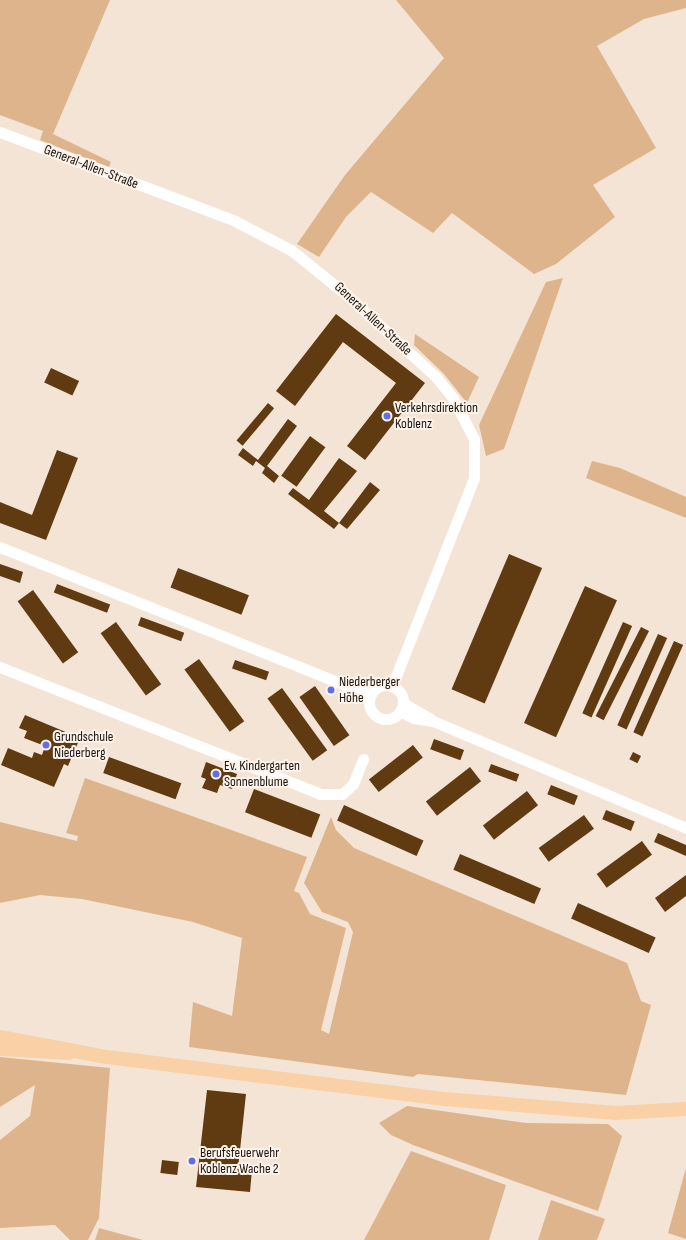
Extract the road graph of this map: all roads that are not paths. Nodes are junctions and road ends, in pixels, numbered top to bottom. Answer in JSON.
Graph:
{"nodes":[{"id":1,"x":0,"y":132,"type":"edge"},
{"id":2,"x":0,"y":546,"type":"edge"},
{"id":3,"x":0,"y":667,"type":"edge"},
{"id":4,"x":392,"y":686,"type":"junction"},
{"id":5,"x":370,"y":695,"type":"junction"},
{"id":6,"x":401,"y":707,"type":"junction"},
{"id":7,"x":362,"y":759,"type":"dead end"},
{"id":8,"x":686,"y":828,"type":"edge"},
{"id":9,"x":0,"y":1037,"type":"edge"},
{"id":10,"x":0,"y":1049,"type":"edge"},
{"id":11,"x":72,"y":1052,"type":"junction"},
{"id":12,"x":686,"y":1109,"type":"edge"}],
"edges":[{"from":1,"to":4,"type":"street","name":"General-Allen-Straße"},
{"from":2,"to":5,"type":"street"},
{"from":3,"to":7,"type":"street"},
{"from":4,"to":5,"type":"street"},
{"from":4,"to":6,"type":"street"},
{"from":5,"to":6,"type":"street"},
{"from":6,"to":8,"type":"street"},
{"from":9,"to":11,"type":"main road"},
{"from":10,"to":11,"type":"main road"},
{"from":11,"to":12,"type":"main road"}]}
